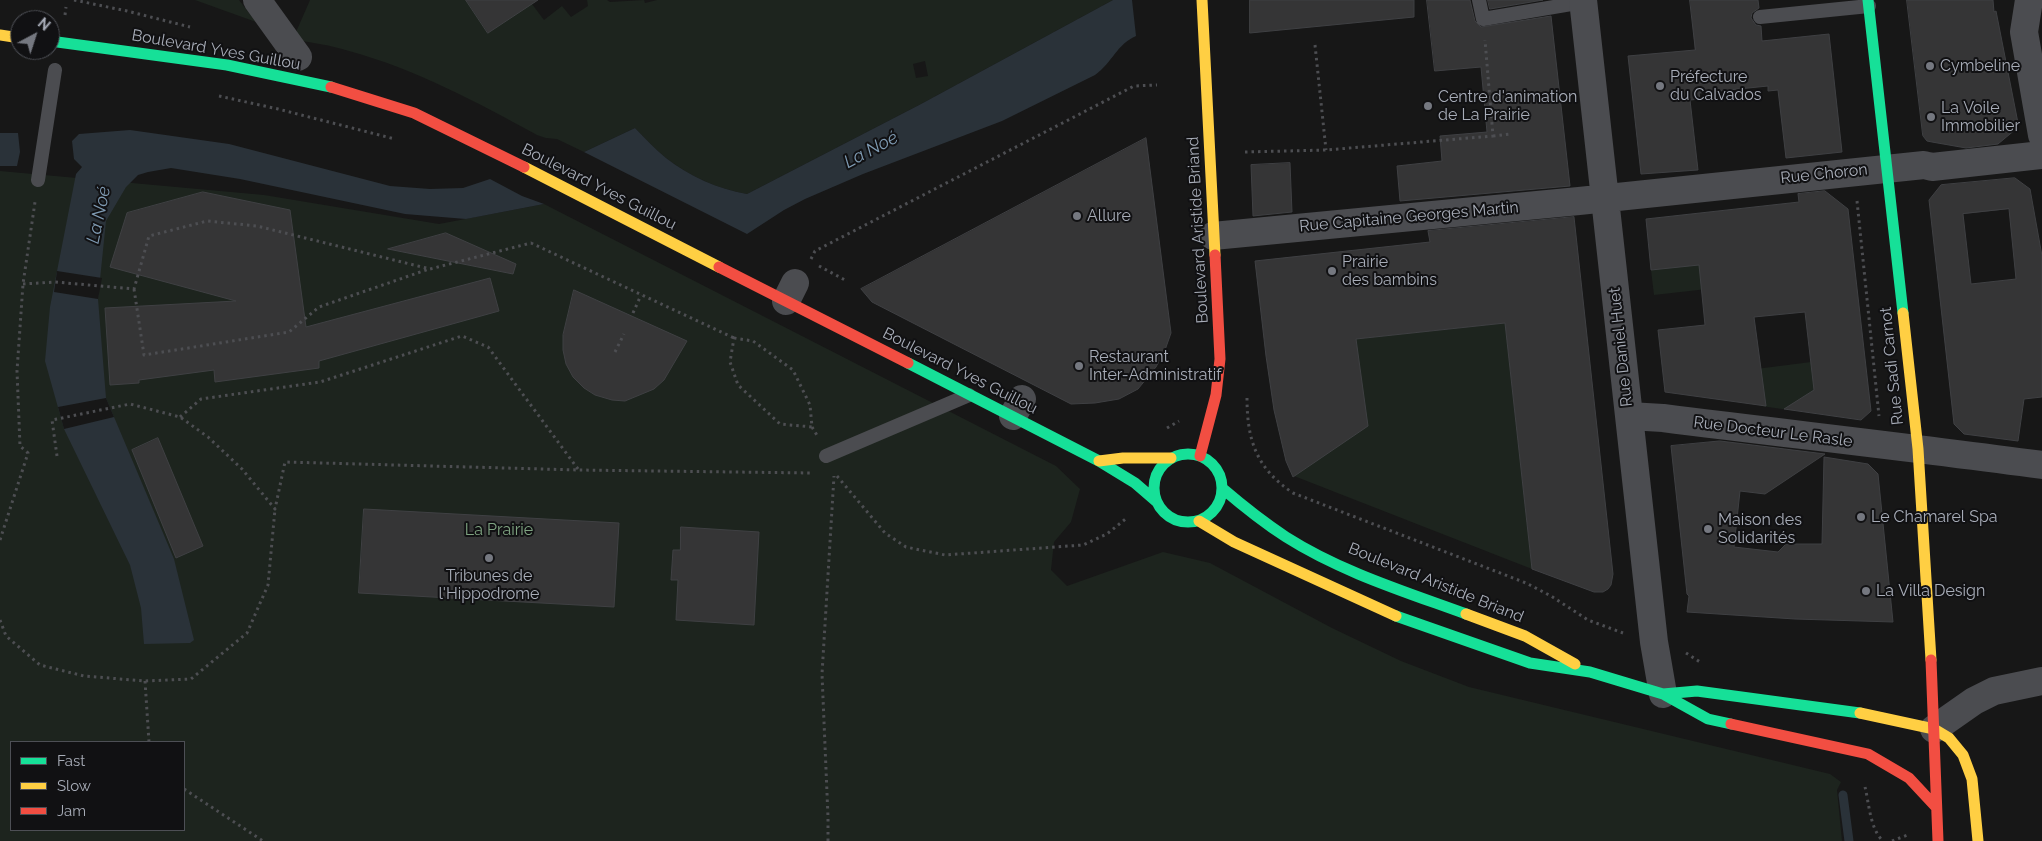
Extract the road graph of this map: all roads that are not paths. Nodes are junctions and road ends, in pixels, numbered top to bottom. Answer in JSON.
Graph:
{"nodes":[{"id":1,"x":257,"y":0,"type":"edge"},
{"id":2,"x":1202,"y":0,"type":"edge"},
{"id":3,"x":1480,"y":0,"type":"edge"},
{"id":4,"x":2029,"y":0,"type":"edge"},
{"id":5,"x":1583,"y":1,"type":"edge"},
{"id":6,"x":1869,"y":3,"type":"edge"},
{"id":7,"x":1760,"y":17,"type":"dead end"},
{"id":8,"x":60,"y":42,"type":"edge"},
{"id":9,"x":298,"y":57,"type":"dead end"},
{"id":10,"x":55,"y":70,"type":"dead end"},
{"id":11,"x":2042,"y":135,"type":"edge"},
{"id":12,"x":2042,"y":155,"type":"edge"},
{"id":13,"x":1886,"y":168,"type":"junction"},
{"id":14,"x":39,"y":176,"type":"road end"},
{"id":15,"x":1605,"y":198,"type":"junction"},
{"id":16,"x":1213,"y":236,"type":"junction"},
{"id":17,"x":970,"y":395,"type":"junction"},
{"id":18,"x":1629,"y":416,"type":"junction"},
{"id":19,"x":1918,"y":450,"type":"junction"},
{"id":20,"x":826,"y":456,"type":"dead end"},
{"id":21,"x":1200,"y":456,"type":"junction"},
{"id":22,"x":1171,"y":458,"type":"junction"},
{"id":23,"x":1099,"y":461,"type":"junction"},
{"id":24,"x":2042,"y":465,"type":"edge"},
{"id":25,"x":1222,"y":488,"type":"junction"},
{"id":26,"x":1157,"y":502,"type":"junction"},
{"id":27,"x":1199,"y":521,"type":"junction"},
{"id":28,"x":1590,"y":672,"type":"junction"},
{"id":29,"x":2042,"y":681,"type":"edge"},
{"id":30,"x":1663,"y":694,"type":"junction"},
{"id":31,"x":1934,"y":729,"type":"junction"},
{"id":32,"x":1936,"y":806,"type":"junction"},
{"id":33,"x":1938,"y":841,"type":"edge"},
{"id":34,"x":1978,"y":841,"type":"edge"}],
"edges":[{"from":1,"to":9,"type":"street"},
{"from":2,"to":16,"type":"main road","name":"Boulevard Aristide Briand"},
{"from":3,"to":5,"type":"lane"},
{"from":4,"to":11,"type":"street"},
{"from":5,"to":15,"type":"street","name":"Rue Daniel Huet"},
{"from":6,"to":7,"type":"lane"},
{"from":6,"to":13,"type":"main road","name":"Rue Sadi Carnot"},
{"from":8,"to":17,"type":"main road","name":"Boulevard Yves Guillou"},
{"from":10,"to":14,"type":"lane"},
{"from":12,"to":13,"type":"street","name":"Rue Choron"},
{"from":13,"to":15,"type":"street","name":"Rue Choron"},
{"from":13,"to":19,"type":"main road","name":"Rue Sadi Carnot"},
{"from":15,"to":16,"type":"street","name":"Rue Capitaine Georges Martin"},
{"from":15,"to":18,"type":"street","name":"Rue Daniel Huet"},
{"from":16,"to":21,"type":"main road","name":"Boulevard Aristide Briand"},
{"from":17,"to":20,"type":"lane"},
{"from":17,"to":23,"type":"main road","name":"Boulevard Yves Guillou"},
{"from":18,"to":19,"type":"street","name":"Rue Docteur Le Rasle"},
{"from":18,"to":30,"type":"street","name":"Rue Daniel Huet"},
{"from":19,"to":24,"type":"street","name":"Rue Docteur Le Rasle"},
{"from":19,"to":31,"type":"main road","name":"Rue Sadi Carnot"},
{"from":21,"to":22,"type":"main road"},
{"from":21,"to":25,"type":"main road","name":"Boulevard Aristide Briand"},
{"from":22,"to":23,"type":"main road"},
{"from":22,"to":26,"type":"main road"},
{"from":23,"to":26,"type":"main road","name":"Boulevard Yves Guillou"},
{"from":25,"to":27,"type":"main road"},
{"from":25,"to":28,"type":"main road","name":"Boulevard Aristide Briand"},
{"from":26,"to":27,"type":"main road","name":"Boulevard Aristide Briand"},
{"from":27,"to":28,"type":"main road","name":"Boulevard Aristide Briand"},
{"from":28,"to":30,"type":"main road","name":"Boulevard Aristide Briand"},
{"from":29,"to":31,"type":"street"},
{"from":30,"to":31,"type":"main road","name":"Boulevard Aristide Briand"},
{"from":30,"to":32,"type":"main road","name":"Boulevard Aristide Briand"},
{"from":31,"to":32,"type":"main road","name":"Rue Sadi Carnot"},
{"from":31,"to":34,"type":"main road"},
{"from":32,"to":33,"type":"main road","name":"Rue Sadi Carnot"}]}
